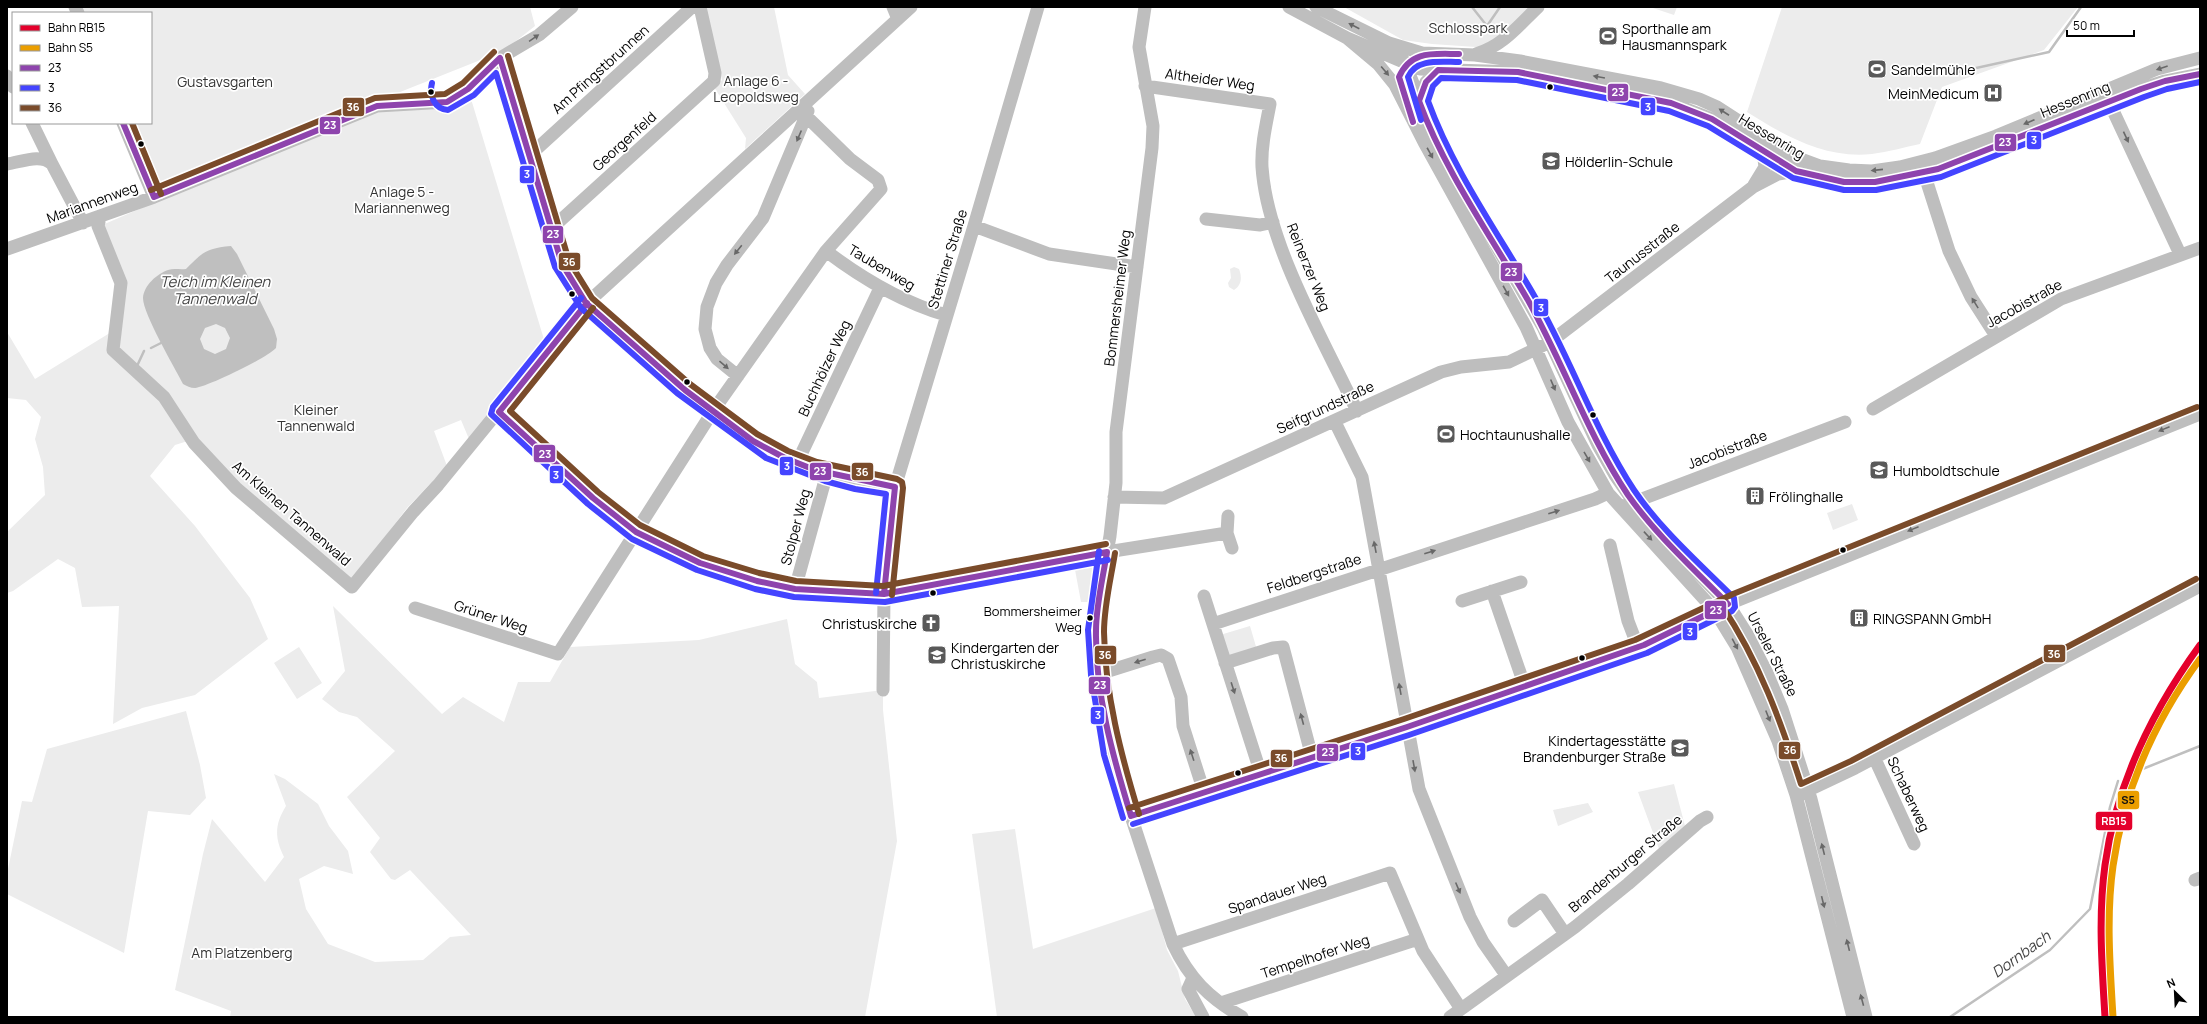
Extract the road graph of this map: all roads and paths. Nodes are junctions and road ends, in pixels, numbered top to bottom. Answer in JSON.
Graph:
{"nodes":[{"id":1,"x":572,"y":7,"type":"edge"},
{"id":2,"x":692,"y":7,"type":"edge"},
{"id":3,"x":700,"y":7,"type":"edge"},
{"id":4,"x":911,"y":7,"type":"edge"},
{"id":5,"x":1038,"y":7,"type":"edge"},
{"id":6,"x":1145,"y":7,"type":"edge"},
{"id":7,"x":1289,"y":7,"type":"edge"},
{"id":8,"x":1316,"y":7,"type":"edge"},
{"id":9,"x":1538,"y":7,"type":"edge"},
{"id":10,"x":896,"y":13,"type":"edge"},
{"id":11,"x":1347,"y":38,"type":"junction"},
{"id":12,"x":1506,"y":40,"type":"junction"},
{"id":13,"x":1389,"y":43,"type":"junction"},
{"id":14,"x":1425,"y":54,"type":"junction"},
{"id":15,"x":1474,"y":55,"type":"junction"},
{"id":16,"x":500,"y":58,"type":"junction"},
{"id":17,"x":2200,"y":58,"type":"edge"},
{"id":18,"x":1520,"y":61,"type":"junction"},
{"id":19,"x":1406,"y":63,"type":"junction"},
{"id":20,"x":1438,"y":70,"type":"junction"},
{"id":21,"x":2200,"y":74,"type":"edge"},
{"id":22,"x":7,"y":76,"type":"edge"},
{"id":23,"x":12,"y":85,"type":"edge"},
{"id":24,"x":1146,"y":86,"type":"junction"},
{"id":25,"x":811,"y":99,"type":"junction"},
{"id":26,"x":1419,"y":100,"type":"junction"},
{"id":27,"x":2110,"y":102,"type":"junction"},
{"id":28,"x":1270,"y":104,"type":"joint"},
{"id":29,"x":807,"y":117,"type":"junction"},
{"id":30,"x":1412,"y":118,"type":"junction"},
{"id":31,"x":32,"y":124,"type":"edge"},
{"id":32,"x":123,"y":124,"type":"edge"},
{"id":33,"x":1763,"y":152,"type":"junction"},
{"id":34,"x":530,"y":155,"type":"junction"},
{"id":35,"x":7,"y":164,"type":"edge"},
{"id":36,"x":52,"y":164,"type":"junction"},
{"id":37,"x":1796,"y":171,"type":"junction"},
{"id":38,"x":1924,"y":173,"type":"junction"},
{"id":39,"x":1753,"y":187,"type":"junction"},
{"id":40,"x":154,"y":197,"type":"junction"},
{"id":41,"x":100,"y":217,"type":"junction"},
{"id":42,"x":1206,"y":219,"type":"dead end"},
{"id":43,"x":1274,"y":222,"type":"junction"},
{"id":44,"x":83,"y":223,"type":"junction"},
{"id":45,"x":974,"y":226,"type":"junction"},
{"id":46,"x":552,"y":228,"type":"junction"},
{"id":47,"x":2200,"y":248,"type":"edge"},
{"id":48,"x":7,"y":249,"type":"edge"},
{"id":49,"x":826,"y":251,"type":"junction"},
{"id":50,"x":2180,"y":254,"type":"junction"},
{"id":51,"x":1137,"y":267,"type":"junction"},
{"id":52,"x":880,"y":288,"type":"junction"},
{"id":53,"x":587,"y":303,"type":"junction"},
{"id":54,"x":946,"y":315,"type":"junction"},
{"id":55,"x":1996,"y":336,"type":"junction"},
{"id":56,"x":1550,"y":342,"type":"junction"},
{"id":57,"x":1537,"y":349,"type":"junction"},
{"id":58,"x":738,"y":376,"type":"junction"},
{"id":59,"x":1873,"y":409,"type":"dead end"},
{"id":60,"x":713,"y":411,"type":"junction"},
{"id":61,"x":1357,"y":411,"type":"junction"},
{"id":62,"x":499,"y":412,"type":"junction"},
{"id":63,"x":2200,"y":414,"type":"edge"},
{"id":64,"x":1335,"y":422,"type":"junction"},
{"id":65,"x":1845,"y":422,"type":"dead end"},
{"id":66,"x":797,"y":463,"type":"junction"},
{"id":67,"x":827,"y":473,"type":"junction"},
{"id":68,"x":895,"y":487,"type":"junction"},
{"id":69,"x":1608,"y":493,"type":"junction"},
{"id":70,"x":1114,"y":496,"type":"junction"},
{"id":71,"x":1627,"y":505,"type":"junction"},
{"id":72,"x":1228,"y":516,"type":"dead end"},
{"id":73,"x":636,"y":532,"type":"junction"},
{"id":74,"x":1227,"y":533,"type":"junction"},
{"id":75,"x":1610,"y":545,"type":"dead end"},
{"id":76,"x":1232,"y":548,"type":"dead end"},
{"id":77,"x":1107,"y":552,"type":"junction"},
{"id":78,"x":1380,"y":569,"type":"junction"},
{"id":79,"x":1521,"y":582,"type":"dead end"},
{"id":80,"x":2200,"y":586,"type":"edge"},
{"id":81,"x":795,"y":589,"type":"junction"},
{"id":82,"x":1492,"y":591,"type":"junction"},
{"id":83,"x":884,"y":594,"type":"junction"},
{"id":84,"x":1204,"y":596,"type":"dead end"},
{"id":85,"x":1462,"y":601,"type":"dead end"},
{"id":86,"x":1728,"y":604,"type":"junction"},
{"id":87,"x":415,"y":608,"type":"dead end"},
{"id":88,"x":1715,"y":611,"type":"junction"},
{"id":89,"x":1213,"y":624,"type":"junction"},
{"id":90,"x":1638,"y":647,"type":"junction"},
{"id":91,"x":1225,"y":663,"type":"junction"},
{"id":92,"x":1099,"y":674,"type":"junction"},
{"id":93,"x":1525,"y":687,"type":"junction"},
{"id":94,"x":883,"y":690,"type":"dead end"},
{"id":95,"x":1407,"y":727,"type":"junction"},
{"id":96,"x":1312,"y":757,"type":"junction"},
{"id":97,"x":1874,"y":757,"type":"junction"},
{"id":98,"x":1260,"y":774,"type":"junction"},
{"id":99,"x":1204,"y":792,"type":"junction"},
{"id":100,"x":1802,"y":793,"type":"junction"},
{"id":101,"x":1131,"y":816,"type":"junction"},
{"id":102,"x":1707,"y":817,"type":"dead end"},
{"id":103,"x":1914,"y":844,"type":"dead end"},
{"id":104,"x":1514,"y":921,"type":"dead end"},
{"id":105,"x":1565,"y":934,"type":"junction"},
{"id":106,"x":1418,"y":939,"type":"junction"},
{"id":107,"x":1173,"y":944,"type":"junction"},
{"id":108,"x":1506,"y":976,"type":"junction"},
{"id":109,"x":1193,"y":978,"type":"junction"},
{"id":110,"x":1221,"y":1003,"type":"junction"},
{"id":111,"x":1461,"y":1009,"type":"junction"},
{"id":112,"x":1203,"y":1017,"type":"edge"},
{"id":113,"x":1242,"y":1017,"type":"edge"},
{"id":114,"x":1450,"y":1017,"type":"edge"},
{"id":115,"x":1853,"y":1017,"type":"edge"},
{"id":116,"x":1866,"y":1017,"type":"edge"}],
"edges":[{"from":16,"to":1,"type":"street","name":"Mariannenweg","one_way":true},
{"from":2,"to":34,"type":"street","name":"Am Pfingstbrunnen"},
{"from":3,"to":46,"type":"street","name":"Georgenfeld"},
{"from":4,"to":10,"type":"street"},
{"from":5,"to":45,"type":"street","name":"Stettiner Straße"},
{"from":6,"to":24,"type":"street","name":"Bommersheimer Weg"},
{"from":7,"to":11,"type":"street"},
{"from":13,"to":8,"type":"street","one_way":true},
{"from":9,"to":12,"type":"street"},
{"from":10,"to":25,"type":"street"},
{"from":11,"to":19,"type":"street","name":"Hessenring"},
{"from":11,"to":30,"type":"street","name":"Urseler Straße","one_way":true},
{"from":12,"to":15,"type":"street"},
{"from":12,"to":18,"type":"street"},
{"from":13,"to":14,"type":"street","name":"Hessenring"},
{"from":13,"to":19,"type":"street","name":"Urseler Straße"},
{"from":14,"to":15,"type":"street","name":"Hessenring"},
{"from":14,"to":19,"type":"street"},
{"from":15,"to":18,"type":"street","name":"Hessenring"},
{"from":16,"to":34,"type":"street"},
{"from":16,"to":40,"type":"street","name":"Mariannenweg"},
{"from":17,"to":18,"type":"street","name":"Hessenring","one_way":true},
{"from":19,"to":20,"type":"street","name":"Hessenring"},
{"from":19,"to":26,"type":"street","name":"Urseler Straße"},
{"from":19,"to":30,"type":"street","name":"Urseler Straße"},
{"from":20,"to":26,"type":"street"},
{"from":20,"to":33,"type":"street","name":"Hessenring"},
{"from":21,"to":27,"type":"street","name":"Hessenring"},
{"from":22,"to":23,"type":"street"},
{"from":24,"to":28,"type":"street","name":"Altheider Weg"},
{"from":24,"to":51,"type":"street","name":"Bommersheimer Weg"},
{"from":25,"to":29,"type":"street"},
{"from":25,"to":53,"type":"street"},
{"from":26,"to":56,"type":"street","name":"Urseler Straße"},
{"from":27,"to":38,"type":"street","name":"Hessenring"},
{"from":27,"to":50,"type":"street","one_way":true},
{"from":28,"to":43,"type":"street","name":"Reinerzer Weg"},
{"from":29,"to":49,"type":"street"},
{"from":29,"to":58,"type":"street","one_way":true},
{"from":30,"to":57,"type":"street","name":"Urseler Straße","one_way":true},
{"from":31,"to":36,"type":"street"},
{"from":32,"to":40,"type":"street"},
{"from":33,"to":37,"type":"street","name":"Hessenring"},
{"from":33,"to":39,"type":"street","name":"Taunusstraße"},
{"from":34,"to":46,"type":"street"},
{"from":35,"to":36,"type":"street"},
{"from":36,"to":44,"type":"street"},
{"from":37,"to":38,"type":"street","name":"Hessenring"},
{"from":37,"to":39,"type":"street","name":"Taunusstraße"},
{"from":55,"to":38,"type":"street","one_way":true},
{"from":39,"to":56,"type":"street","name":"Taunusstraße"},
{"from":40,"to":41,"type":"street","name":"Mariannenweg"},
{"from":41,"to":44,"type":"street","name":"Mariannenweg"},
{"from":41,"to":62,"type":"street","name":"Am Kleinen Tannenwald"},
{"from":42,"to":43,"type":"street"},
{"from":43,"to":61,"type":"street","name":"Reinerzer Weg"},
{"from":44,"to":48,"type":"street","name":"Mariannenweg"},
{"from":45,"to":51,"type":"street"},
{"from":45,"to":54,"type":"street","name":"Stettiner Straße"},
{"from":46,"to":53,"type":"street"},
{"from":47,"to":50,"type":"street","name":"Jacobistraße"},
{"from":49,"to":52,"type":"street","name":"Taubenweg"},
{"from":49,"to":58,"type":"street"},
{"from":50,"to":55,"type":"street","name":"Jacobistraße"},
{"from":51,"to":70,"type":"street","name":"Bommersheimer Weg"},
{"from":52,"to":54,"type":"street","name":"Taubenweg"},
{"from":52,"to":66,"type":"street","name":"Buchhölzer Weg"},
{"from":53,"to":60,"type":"street"},
{"from":53,"to":62,"type":"street"},
{"from":54,"to":68,"type":"street","name":"Stettiner Straße"},
{"from":55,"to":59,"type":"street","name":"Jacobistraße"},
{"from":56,"to":57,"type":"street","name":"Seifgrundstraße"},
{"from":56,"to":71,"type":"street","name":"Urseler Straße"},
{"from":57,"to":61,"type":"street","name":"Seifgrundstraße"},
{"from":57,"to":69,"type":"street","name":"Urseler Straße","one_way":true},
{"from":58,"to":60,"type":"street"},
{"from":60,"to":66,"type":"street"},
{"from":60,"to":73,"type":"street"},
{"from":61,"to":64,"type":"street","name":"Seifgrundstraße"},
{"from":62,"to":73,"type":"street"},
{"from":63,"to":86,"type":"street","one_way":true},
{"from":64,"to":70,"type":"street","name":"Seifgrundstraße"},
{"from":78,"to":64,"type":"street","one_way":true},
{"from":65,"to":71,"type":"street","name":"Jacobistraße"},
{"from":66,"to":67,"type":"street"},
{"from":67,"to":68,"type":"street"},
{"from":67,"to":81,"type":"street","name":"Stolper Weg"},
{"from":68,"to":83,"type":"street","name":"Stettiner Straße"},
{"from":69,"to":71,"type":"street","name":"Urseler Straße"},
{"from":78,"to":69,"type":"street","name":"Feldbergstraße","one_way":true},
{"from":70,"to":77,"type":"street","name":"Bommersheimer Weg"},
{"from":71,"to":86,"type":"street","name":"Urseler Straße"},
{"from":71,"to":88,"type":"street","name":"Urseler Straße","one_way":true},
{"from":72,"to":74,"type":"street"},
{"from":73,"to":81,"type":"street"},
{"from":73,"to":87,"type":"street","name":"Grüner Weg"},
{"from":74,"to":76,"type":"street"},
{"from":74,"to":77,"type":"street"},
{"from":75,"to":90,"type":"street"},
{"from":77,"to":83,"type":"street"},
{"from":77,"to":92,"type":"street","name":"Bommersheimer Weg"},
{"from":78,"to":89,"type":"street","name":"Feldbergstraße"},
{"from":95,"to":78,"type":"street","one_way":true},
{"from":79,"to":82,"type":"street"},
{"from":80,"to":97,"type":"street","name":"Schaberweg"},
{"from":81,"to":83,"type":"street"},
{"from":82,"to":85,"type":"street"},
{"from":82,"to":93,"type":"street"},
{"from":83,"to":94,"type":"street","name":"Stettiner Straße"},
{"from":84,"to":89,"type":"street"},
{"from":86,"to":88,"type":"street"},
{"from":86,"to":100,"type":"street","name":"Urseler Straße"},
{"from":88,"to":90,"type":"street"},
{"from":88,"to":100,"type":"street","name":"Urseler Straße","one_way":true},
{"from":89,"to":91,"type":"street"},
{"from":90,"to":93,"type":"street"},
{"from":96,"to":91,"type":"street","one_way":true},
{"from":91,"to":98,"type":"street","one_way":true},
{"from":99,"to":92,"type":"street","one_way":true},
{"from":92,"to":101,"type":"street","name":"Bommersheimer Weg"},
{"from":93,"to":95,"type":"street"},
{"from":95,"to":96,"type":"street"},
{"from":95,"to":108,"type":"street","one_way":true},
{"from":96,"to":98,"type":"street"},
{"from":97,"to":100,"type":"street","name":"Schaberweg"},
{"from":97,"to":103,"type":"street","name":"Schaberweg"},
{"from":98,"to":99,"type":"street"},
{"from":99,"to":101,"type":"street"},
{"from":100,"to":115,"type":"street","name":"Urseler Straße","one_way":true},
{"from":116,"to":100,"type":"street","name":"Urseler Straße","one_way":true},
{"from":101,"to":107,"type":"street","name":"Bommersheimer Weg"},
{"from":102,"to":105,"type":"street","name":"Brandenburger Straße"},
{"from":104,"to":105,"type":"street","name":"Brandenburger Straße"},
{"from":105,"to":108,"type":"street","name":"Brandenburger Straße"},
{"from":106,"to":107,"type":"street","name":"Spandauer Weg"},
{"from":106,"to":110,"type":"street","name":"Tempelhofer Weg"},
{"from":106,"to":111,"type":"street"},
{"from":107,"to":109,"type":"street"},
{"from":108,"to":111,"type":"street","name":"Brandenburger Straße"},
{"from":109,"to":110,"type":"street"},
{"from":109,"to":112,"type":"street"},
{"from":110,"to":113,"type":"street"},
{"from":111,"to":114,"type":"street","name":"Brandenburger Straße"}]}
